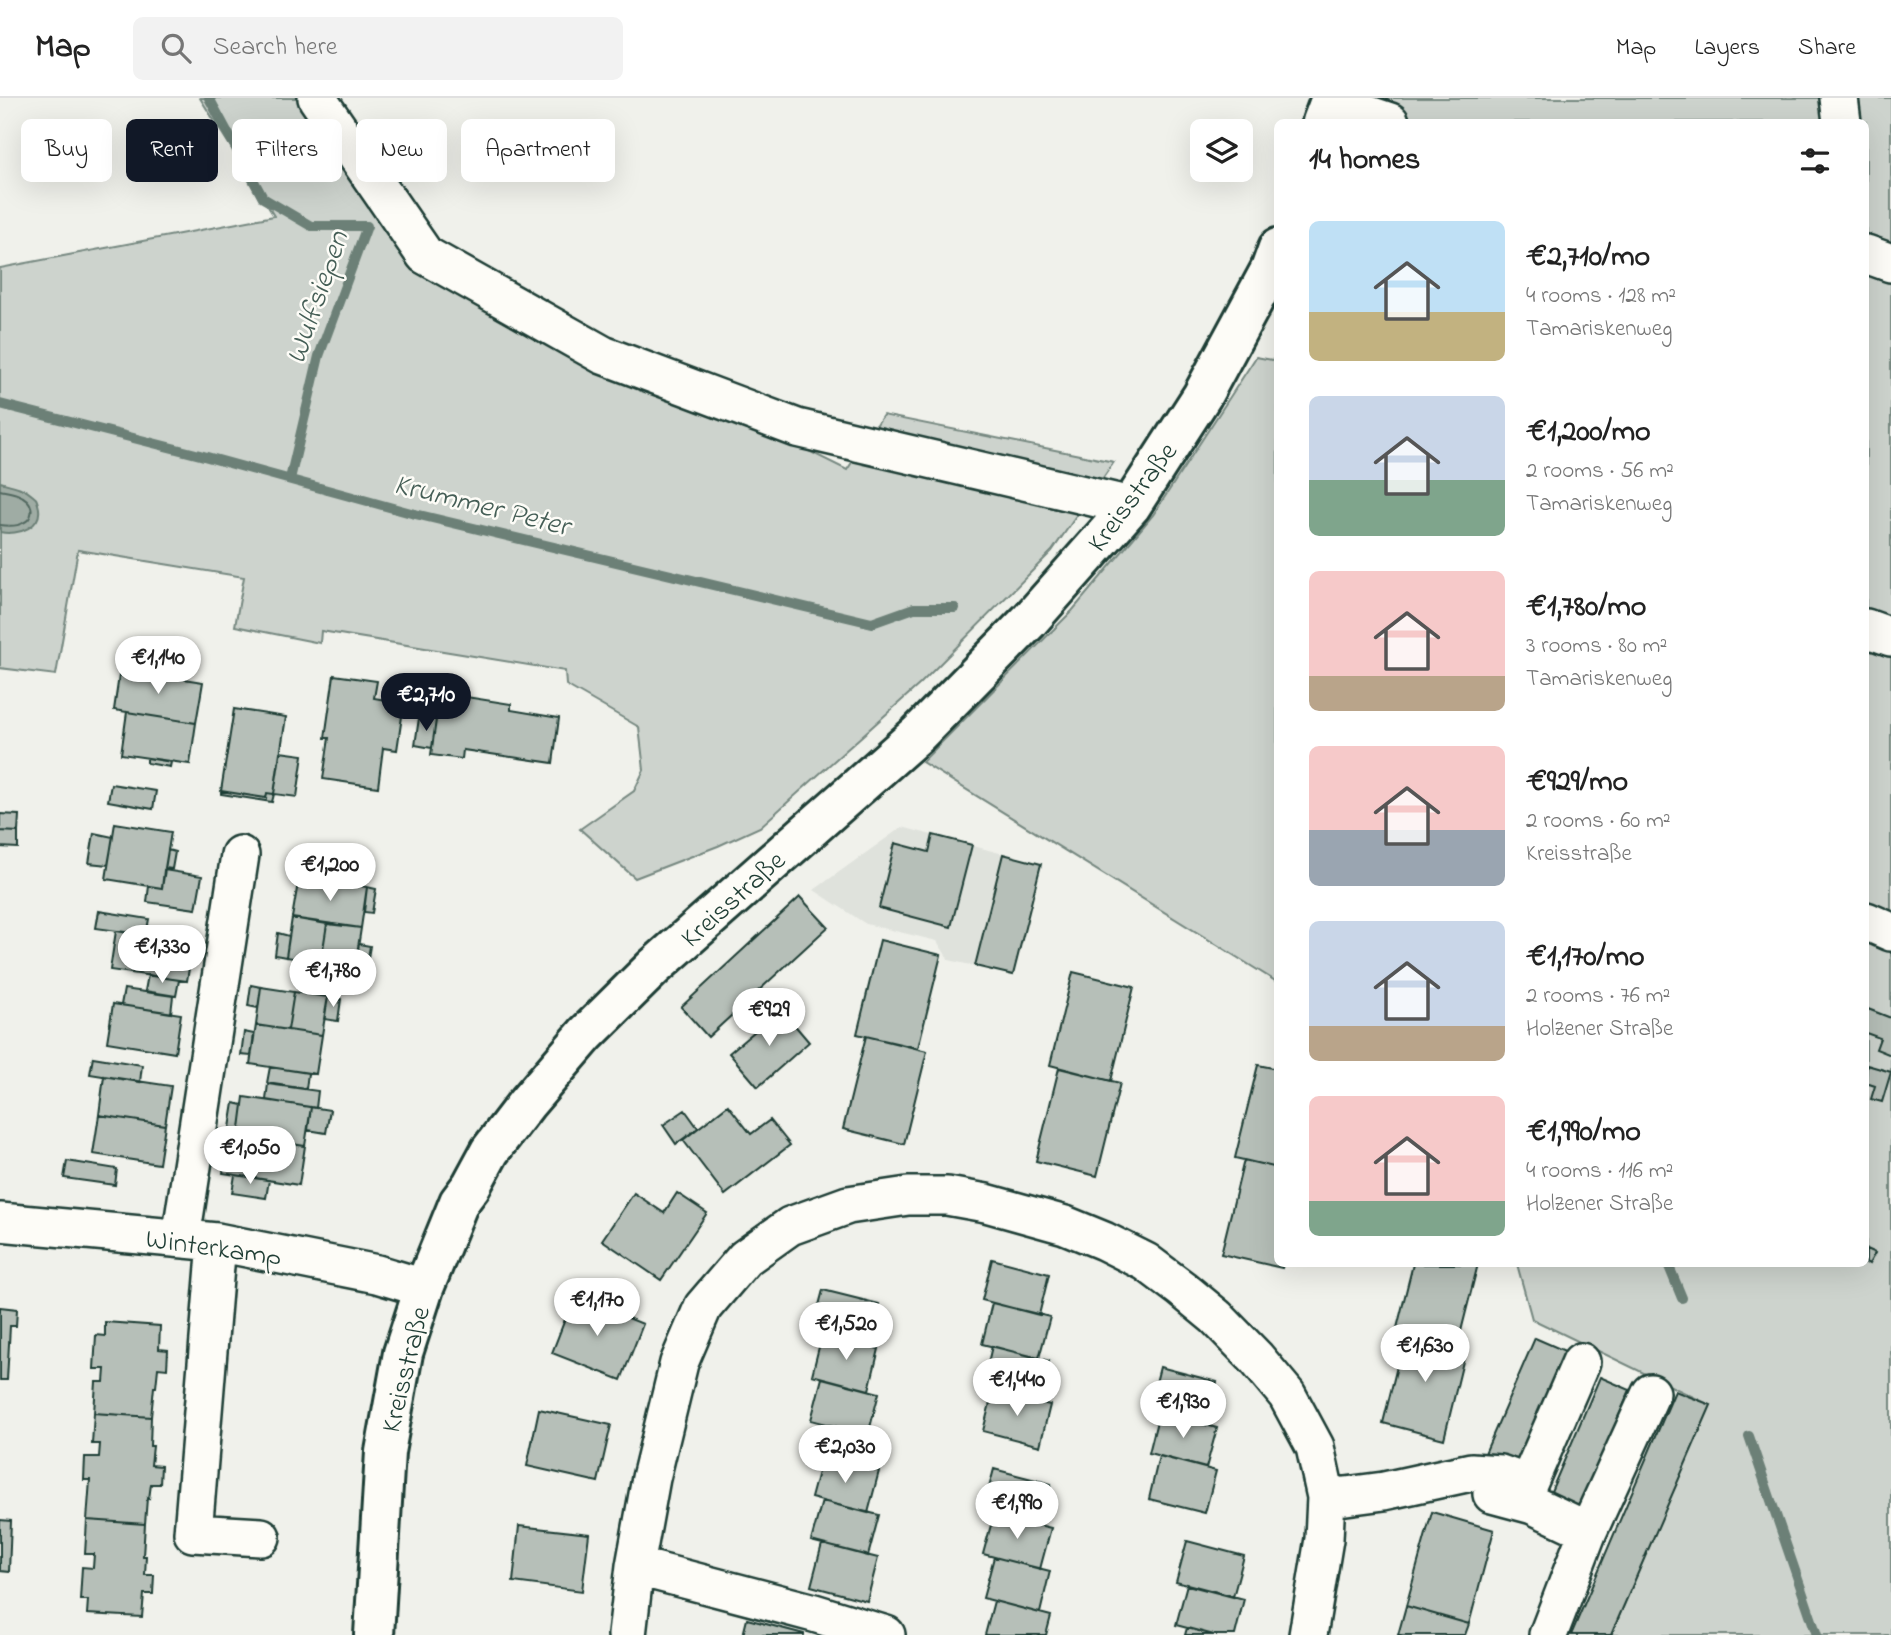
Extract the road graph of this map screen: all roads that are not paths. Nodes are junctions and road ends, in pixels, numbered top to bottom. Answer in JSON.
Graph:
{"nodes":[{"id":1,"x":317,"y":98,"type":"edge"},
{"id":2,"x":1839,"y":98,"type":"edge"},
{"id":3,"x":1328,"y":108,"type":"edge"},
{"id":4,"x":1377,"y":119,"type":"edge"},
{"id":5,"x":1842,"y":119,"type":"edge"},
{"id":6,"x":1869,"y":255,"type":"edge"},
{"id":7,"x":1274,"y":259,"type":"edge"},
{"id":8,"x":1891,"y":263,"type":"edge"},
{"id":9,"x":1131,"y":506,"type":"junction"},
{"id":10,"x":1869,"y":629,"type":"edge"},
{"id":11,"x":1891,"y":637,"type":"edge"},
{"id":12,"x":240,"y":855,"type":"dead end"},
{"id":13,"x":1869,"y":922,"type":"edge"},
{"id":14,"x":1891,"y":932,"type":"edge"},
{"id":15,"x":0,"y":1222,"type":"edge"},
{"id":16,"x":181,"y":1238,"type":"junction"},
{"id":17,"x":217,"y":1242,"type":"junction"},
{"id":18,"x":424,"y":1288,"type":"junction"},
{"id":19,"x":1581,"y":1362,"type":"dead end"},
{"id":20,"x":1651,"y":1394,"type":"dead end"},
{"id":21,"x":1440,"y":1479,"type":"junction"},
{"id":22,"x":1326,"y":1497,"type":"junction"},
{"id":23,"x":1588,"y":1531,"type":"junction"},
{"id":24,"x":261,"y":1537,"type":"dead end"},
{"id":25,"x":635,"y":1566,"type":"junction"},
{"id":26,"x":374,"y":1635,"type":"edge"},
{"id":27,"x":627,"y":1635,"type":"edge"},
{"id":28,"x":886,"y":1635,"type":"edge"},
{"id":29,"x":1308,"y":1635,"type":"edge"},
{"id":30,"x":1548,"y":1635,"type":"edge"}],
"edges":[{"from":1,"to":9,"type":"street"},
{"from":2,"to":5,"type":"street"},
{"from":3,"to":4,"type":"street"},
{"from":6,"to":8,"type":"street"},
{"from":7,"to":9,"type":"main road","name":"Kreisstraße"},
{"from":9,"to":18,"type":"main road","name":"Kreisstraße"},
{"from":10,"to":11,"type":"street"},
{"from":12,"to":16,"type":"street"},
{"from":13,"to":14,"type":"street"},
{"from":15,"to":16,"type":"street","name":"Winterkamp"},
{"from":16,"to":17,"type":"street","name":"Winterkamp"},
{"from":17,"to":18,"type":"street","name":"Winterkamp"},
{"from":17,"to":24,"type":"street"},
{"from":18,"to":26,"type":"main road","name":"Kreisstraße"},
{"from":19,"to":21,"type":"street"},
{"from":20,"to":23,"type":"street"},
{"from":21,"to":22,"type":"street"},
{"from":21,"to":23,"type":"street"},
{"from":22,"to":25,"type":"street"},
{"from":22,"to":29,"type":"street"},
{"from":23,"to":30,"type":"street"},
{"from":25,"to":27,"type":"street"},
{"from":25,"to":28,"type":"street"}]}
